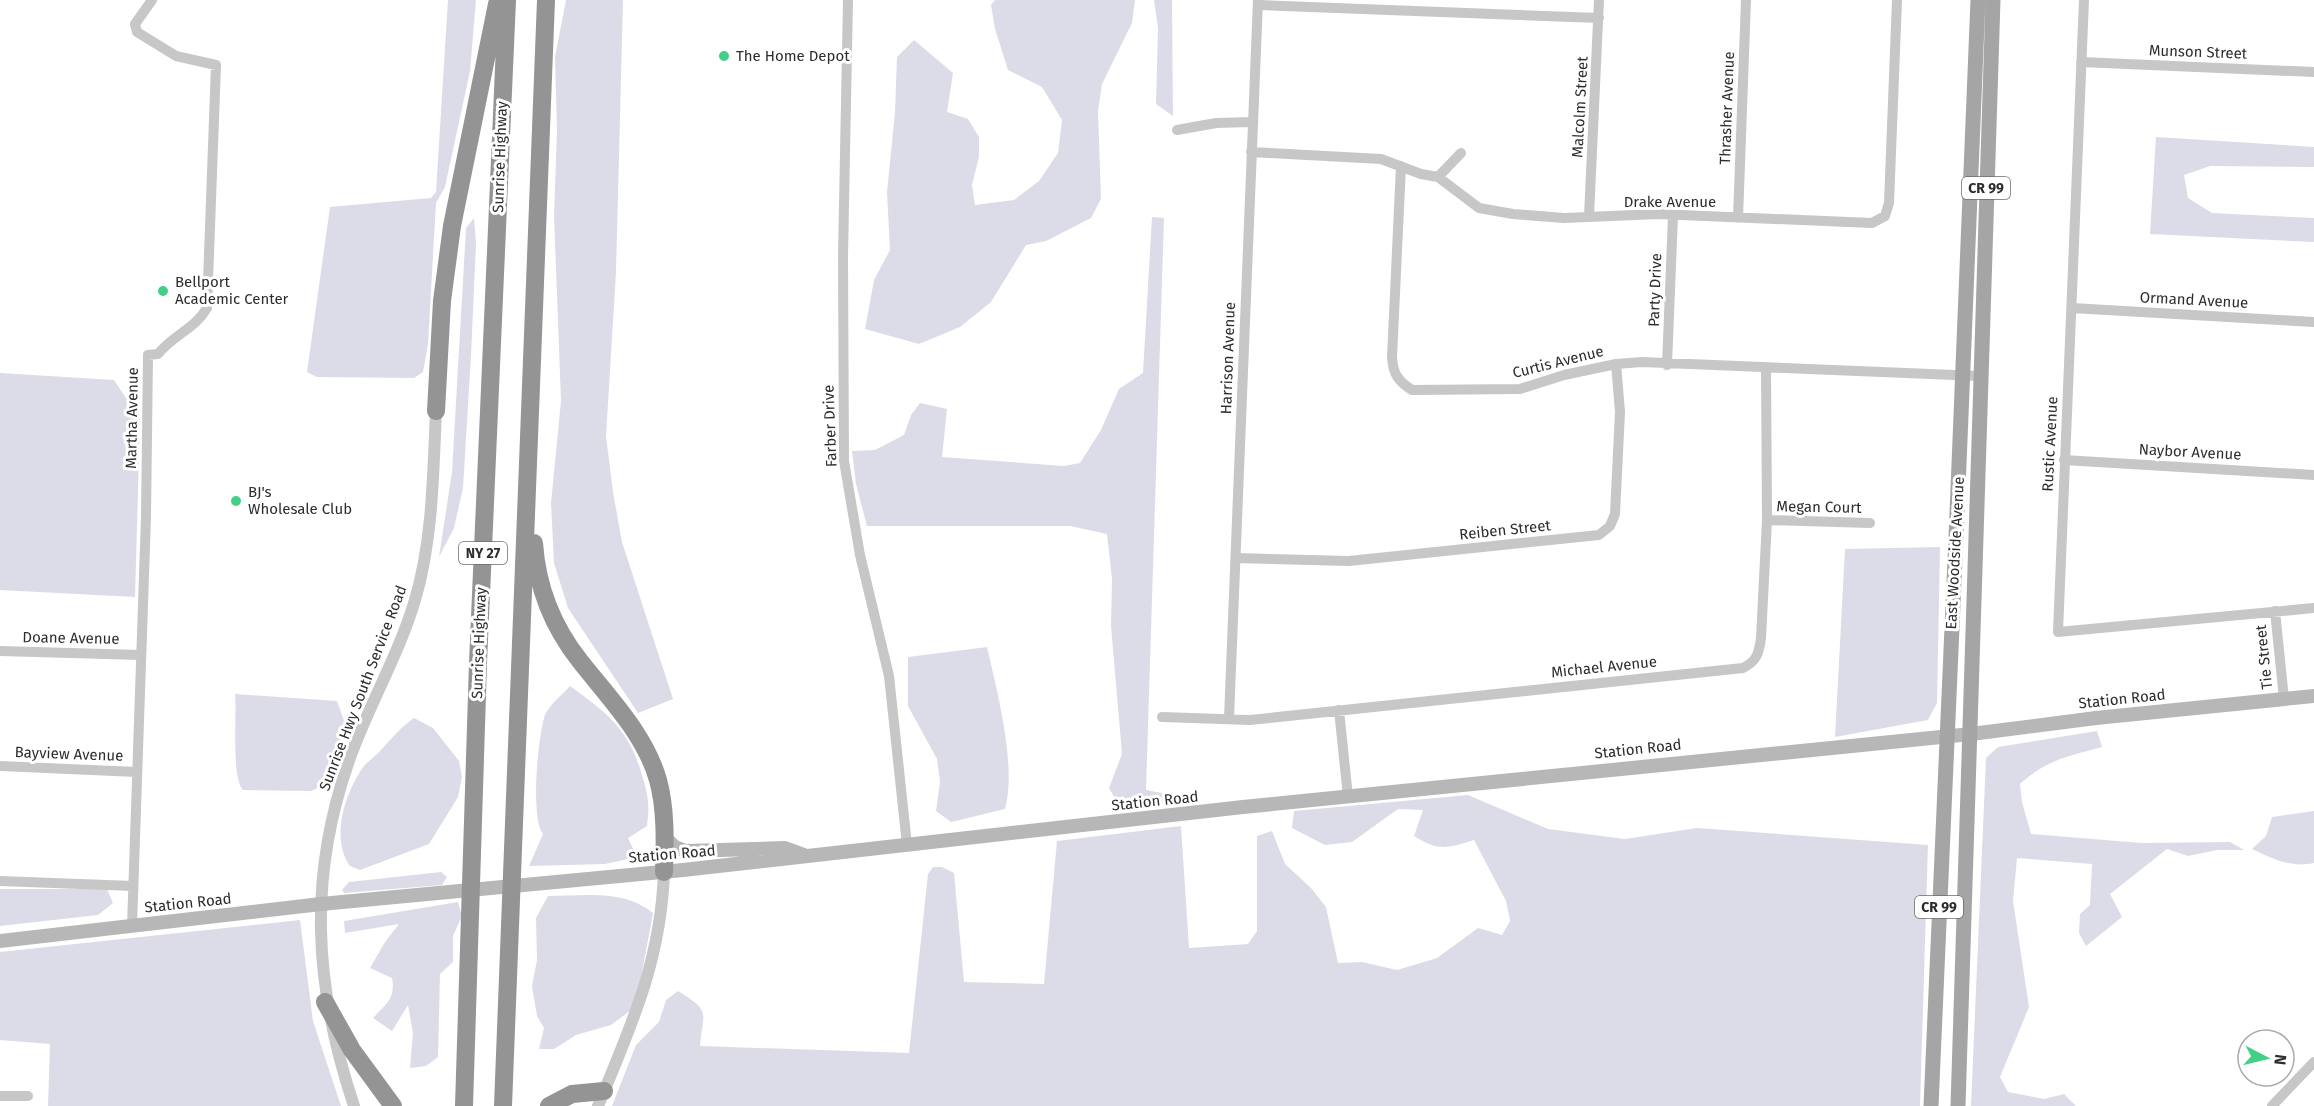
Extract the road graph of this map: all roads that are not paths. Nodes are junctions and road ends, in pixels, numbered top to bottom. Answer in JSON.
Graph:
{"nodes":[{"id":1,"x":152,"y":0,"type":"edge"},
{"id":2,"x":498,"y":0,"type":"edge"},
{"id":3,"x":507,"y":0,"type":"edge"},
{"id":4,"x":546,"y":0,"type":"edge"},
{"id":5,"x":848,"y":0,"type":"edge"},
{"id":6,"x":1599,"y":0,"type":"edge"},
{"id":7,"x":1746,"y":0,"type":"edge"},
{"id":8,"x":1897,"y":0,"type":"edge"},
{"id":9,"x":1978,"y":0,"type":"edge"},
{"id":10,"x":1993,"y":0,"type":"edge"},
{"id":11,"x":2084,"y":0,"type":"edge"},
{"id":12,"x":1258,"y":3,"type":"edge"},
{"id":13,"x":1599,"y":18,"type":"junction"},
{"id":14,"x":2081,"y":62,"type":"junction"},
{"id":15,"x":2314,"y":72,"type":"edge"},
{"id":16,"x":1251,"y":122,"type":"junction"},
{"id":17,"x":1177,"y":130,"type":"dead end"},
{"id":18,"x":1251,"y":152,"type":"junction"},
{"id":19,"x":1461,"y":153,"type":"dead end"},
{"id":20,"x":1401,"y":166,"type":"junction"},
{"id":21,"x":1438,"y":177,"type":"junction"},
{"id":22,"x":1589,"y":216,"type":"junction"},
{"id":23,"x":1673,"y":216,"type":"junction"},
{"id":24,"x":1738,"y":218,"type":"junction"},
{"id":25,"x":2072,"y":308,"type":"junction"},
{"id":26,"x":2314,"y":322,"type":"edge"},
{"id":27,"x":1616,"y":364,"type":"junction"},
{"id":28,"x":1667,"y":365,"type":"junction"},
{"id":29,"x":1766,"y":369,"type":"junction"},
{"id":30,"x":1972,"y":376,"type":"junction"},
{"id":31,"x":436,"y":411,"type":"joint"},
{"id":32,"x":528,"y":446,"type":"junction"},
{"id":33,"x":2064,"y":460,"type":"junction"},
{"id":34,"x":2314,"y":475,"type":"edge"},
{"id":35,"x":1767,"y":520,"type":"junction"},
{"id":36,"x":1870,"y":523,"type":"dead end"},
{"id":37,"x":1236,"y":558,"type":"junction"},
{"id":38,"x":2314,"y":608,"type":"edge"},
{"id":39,"x":2275,"y":611,"type":"junction"},
{"id":40,"x":0,"y":651,"type":"edge"},
{"id":41,"x":141,"y":655,"type":"junction"},
{"id":42,"x":2314,"y":696,"type":"edge"},
{"id":43,"x":2284,"y":699,"type":"junction"},
{"id":44,"x":1339,"y":710,"type":"junction"},
{"id":45,"x":1162,"y":717,"type":"dead end"},
{"id":46,"x":1229,"y":718,"type":"junction"},
{"id":47,"x":1971,"y":734,"type":"junction"},
{"id":48,"x":1945,"y":737,"type":"junction"},
{"id":49,"x":0,"y":766,"type":"edge"},
{"id":50,"x":137,"y":772,"type":"junction"},
{"id":51,"x":1348,"y":797,"type":"junction"},
{"id":52,"x":664,"y":837,"type":"junction"},
{"id":53,"x":907,"y":845,"type":"junction"},
{"id":54,"x":806,"y":856,"type":"junction"},
{"id":55,"x":664,"y":872,"type":"junction"},
{"id":56,"x":0,"y":881,"type":"edge"},
{"id":57,"x":133,"y":886,"type":"junction"},
{"id":58,"x":321,"y":904,"type":"junction"},
{"id":59,"x":132,"y":926,"type":"junction"},
{"id":60,"x":0,"y":941,"type":"edge"},
{"id":61,"x":325,"y":1002,"type":"junction"},
{"id":62,"x":2314,"y":1062,"type":"edge"},
{"id":63,"x":0,"y":1096,"type":"edge"},
{"id":64,"x":28,"y":1096,"type":"dead end"},
{"id":65,"x":601,"y":1098,"type":"edge"},
{"id":66,"x":354,"y":1106,"type":"edge"},
{"id":67,"x":393,"y":1106,"type":"edge"},
{"id":68,"x":464,"y":1106,"type":"edge"},
{"id":69,"x":503,"y":1106,"type":"edge"},
{"id":70,"x":549,"y":1106,"type":"edge"},
{"id":71,"x":1931,"y":1106,"type":"edge"},
{"id":72,"x":1958,"y":1106,"type":"edge"},
{"id":73,"x":2272,"y":1106,"type":"edge"}],
"edges":[{"from":1,"to":41,"type":"street","name":"Martha Avenue"},
{"from":2,"to":31,"type":"highway"},
{"from":3,"to":68,"type":"highway","name":"Sunrise Highway","number":"NY 27"},
{"from":4,"to":32,"type":"highway","number":"NY 27"},
{"from":5,"to":53,"type":"street","name":"Farber Drive"},
{"from":6,"to":13,"type":"street","name":"Malcolm Street"},
{"from":7,"to":24,"type":"street","name":"Thrasher Avenue"},
{"from":8,"to":24,"type":"street","name":"Drake Avenue"},
{"from":9,"to":30,"type":"main road","name":"East Woodside Avenue","number":"CR 99"},
{"from":10,"to":30,"type":"main road","name":"East Woodside Avenue","number":"CR 99"},
{"from":11,"to":14,"type":"street","name":"Rustic Avenue"},
{"from":12,"to":13,"type":"street"},
{"from":12,"to":16,"type":"street","name":"Harrison Avenue"},
{"from":13,"to":22,"type":"street","name":"Malcolm Street"},
{"from":14,"to":15,"type":"street","name":"Munson Street"},
{"from":14,"to":25,"type":"street","name":"Rustic Avenue"},
{"from":16,"to":17,"type":"street"},
{"from":16,"to":18,"type":"street","name":"Harrison Avenue"},
{"from":18,"to":20,"type":"street","name":"Drake Avenue"},
{"from":18,"to":37,"type":"street","name":"Harrison Avenue"},
{"from":19,"to":21,"type":"street"},
{"from":20,"to":21,"type":"street","name":"Drake Avenue"},
{"from":20,"to":27,"type":"street","name":"Curtis Avenue"},
{"from":21,"to":22,"type":"street","name":"Drake Avenue"},
{"from":22,"to":23,"type":"street","name":"Drake Avenue"},
{"from":23,"to":24,"type":"street","name":"Drake Avenue"},
{"from":23,"to":28,"type":"street","name":"Party Drive"},
{"from":25,"to":26,"type":"street","name":"Ormand Avenue"},
{"from":25,"to":33,"type":"street","name":"Rustic Avenue"},
{"from":27,"to":28,"type":"street","name":"Curtis Avenue"},
{"from":27,"to":37,"type":"street","name":"Reiben Street"},
{"from":28,"to":29,"type":"street","name":"Curtis Avenue"},
{"from":29,"to":30,"type":"street","name":"Curtis Avenue"},
{"from":29,"to":35,"type":"street","name":"Michael Avenue"},
{"from":30,"to":47,"type":"main road","name":"East Woodside Avenue","number":"CR 99"},
{"from":30,"to":48,"type":"main road","name":"East Woodside Avenue","number":"CR 99"},
{"from":31,"to":58,"type":"street","name":"Sunrise Hwy South Service Road"},
{"from":32,"to":52,"type":"highway"},
{"from":32,"to":69,"type":"highway","number":"NY 27"},
{"from":33,"to":34,"type":"street","name":"Naybor Avenue"},
{"from":33,"to":39,"type":"street","name":"Rustic Avenue"},
{"from":35,"to":36,"type":"street","name":"Megan Court"},
{"from":35,"to":44,"type":"street","name":"Michael Avenue"},
{"from":37,"to":46,"type":"street","name":"Harrison Avenue"},
{"from":38,"to":39,"type":"street","name":"Rustic Avenue"},
{"from":39,"to":43,"type":"street","name":"Tie Street"},
{"from":40,"to":41,"type":"street","name":"Doane Avenue"},
{"from":41,"to":50,"type":"street","name":"Martha Avenue"},
{"from":42,"to":43,"type":"main road","name":"Station Road"},
{"from":43,"to":47,"type":"main road","name":"Station Road"},
{"from":44,"to":46,"type":"street","name":"Michael Avenue"},
{"from":44,"to":51,"type":"street"},
{"from":45,"to":46,"type":"street","name":"Michael Avenue"},
{"from":47,"to":48,"type":"main road","name":"Station Road"},
{"from":47,"to":72,"type":"main road","name":"East Woodside Avenue","number":"CR 99"},
{"from":48,"to":51,"type":"main road","name":"Station Road"},
{"from":48,"to":71,"type":"main road","name":"East Woodside Avenue","number":"CR 99"},
{"from":49,"to":50,"type":"street","name":"Bayview Avenue"},
{"from":50,"to":57,"type":"street","name":"Martha Avenue"},
{"from":51,"to":53,"type":"main road","name":"Station Road"},
{"from":52,"to":54,"type":"main road"},
{"from":52,"to":55,"type":"highway"},
{"from":53,"to":54,"type":"main road","name":"Station Road"},
{"from":54,"to":55,"type":"main road","name":"Station Road"},
{"from":55,"to":58,"type":"main road","name":"Station Road"},
{"from":55,"to":65,"type":"street"},
{"from":56,"to":57,"type":"street"},
{"from":57,"to":59,"type":"street","name":"Martha Avenue"},
{"from":58,"to":59,"type":"main road","name":"Station Road"},
{"from":58,"to":61,"type":"street","name":"Sunrise Hwy South Service Road"},
{"from":59,"to":60,"type":"main road","name":"Station Road"},
{"from":61,"to":66,"type":"street","name":"Sunrise Hwy South Service Road"},
{"from":61,"to":67,"type":"highway"},
{"from":62,"to":73,"type":"street"},
{"from":63,"to":64,"type":"street"},
{"from":65,"to":70,"type":"highway"}]}
